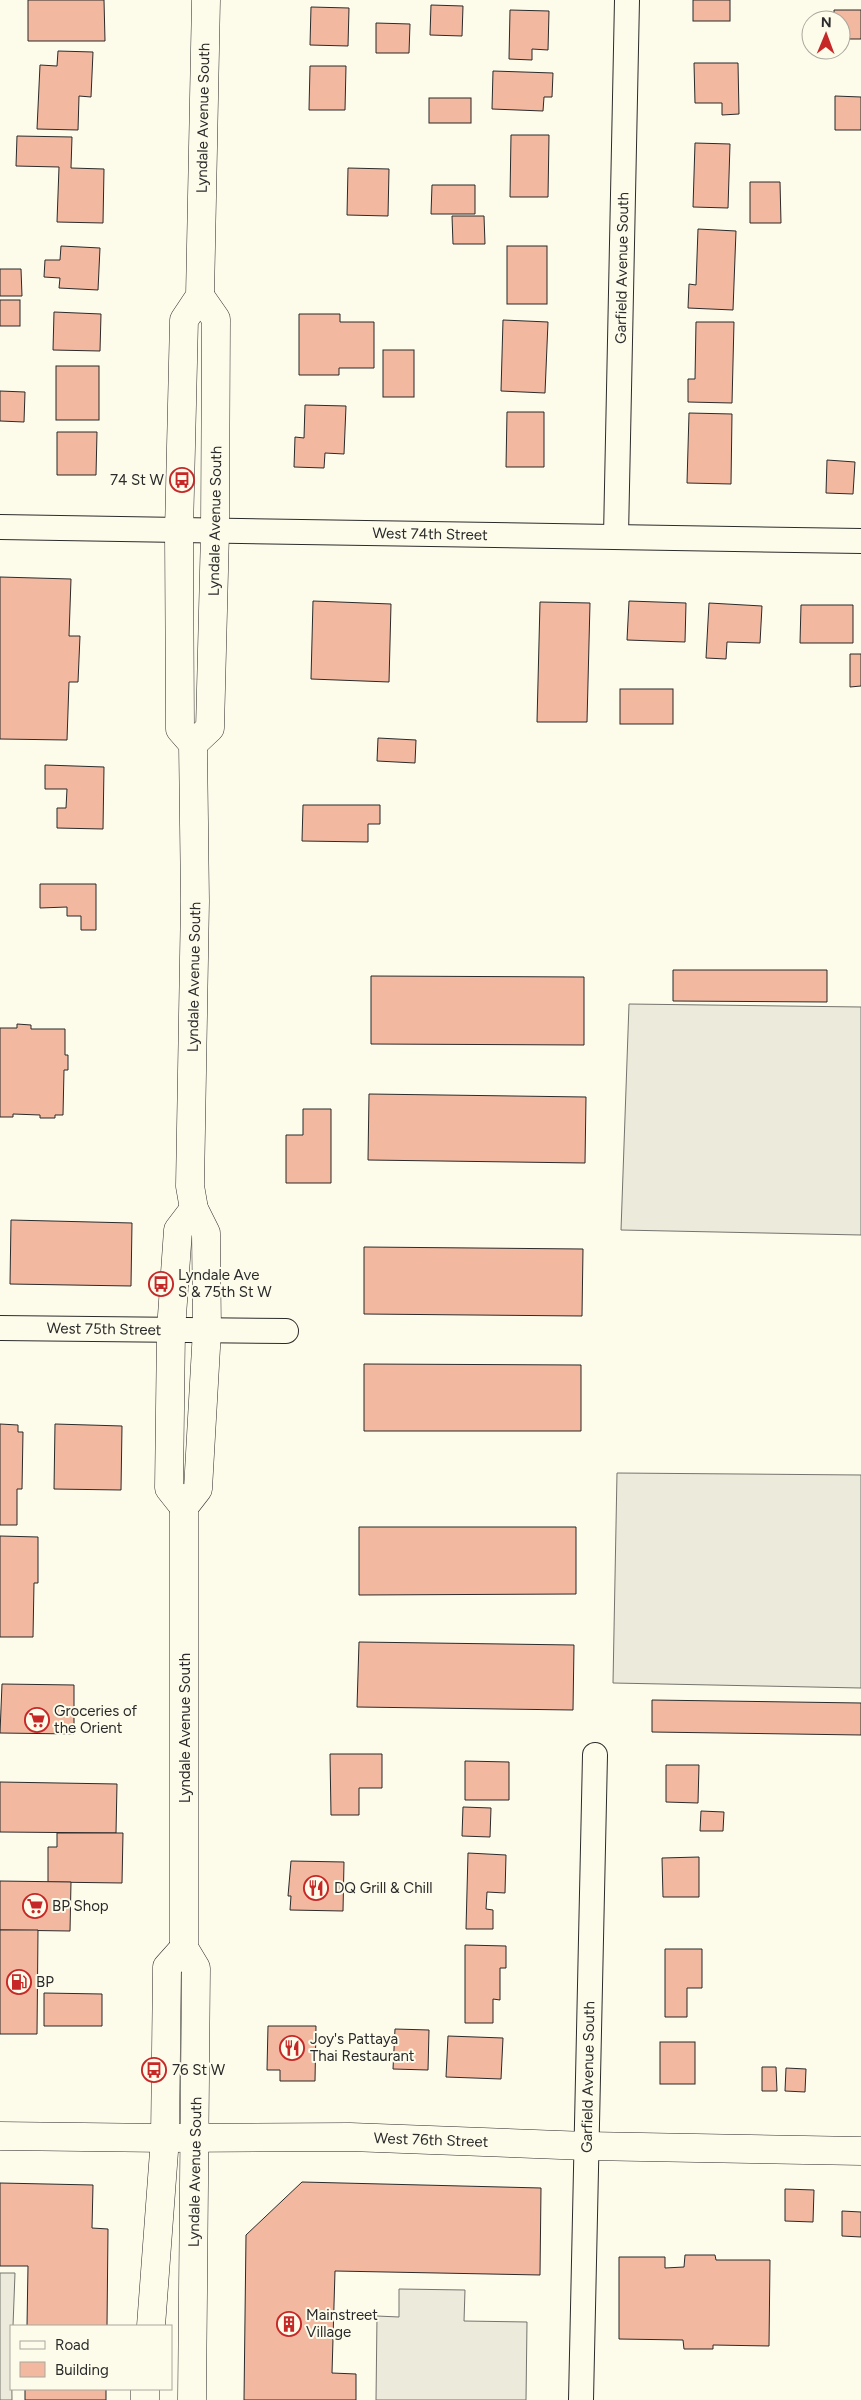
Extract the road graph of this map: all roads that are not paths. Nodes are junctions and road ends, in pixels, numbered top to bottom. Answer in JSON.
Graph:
{"nodes":[{"id":1,"x":206,"y":0,"type":"edge"},
{"id":2,"x":627,"y":0,"type":"edge"},
{"id":3,"x":200,"y":296,"type":"junction"},
{"id":4,"x":0,"y":527,"type":"edge"},
{"id":5,"x":179,"y":531,"type":"junction"},
{"id":6,"x":215,"y":532,"type":"junction"},
{"id":7,"x":616,"y":536,"type":"junction"},
{"id":8,"x":861,"y":541,"type":"edge"},
{"id":9,"x":193,"y":744,"type":"junction"},
{"id":10,"x":194,"y":1209,"type":"junction"},
{"id":11,"x":0,"y":1328,"type":"edge"},
{"id":12,"x":171,"y":1330,"type":"junction"},
{"id":13,"x":207,"y":1330,"type":"junction"},
{"id":14,"x":286,"y":1331,"type":"dead end"},
{"id":15,"x":184,"y":1508,"type":"junction"},
{"id":16,"x":595,"y":1754,"type":"dead end"},
{"id":17,"x":184,"y":1948,"type":"junction"},
{"id":18,"x":0,"y":2136,"type":"edge"},
{"id":19,"x":165,"y":2138,"type":"junction"},
{"id":20,"x":196,"y":2138,"type":"junction"},
{"id":21,"x":587,"y":2146,"type":"junction"},
{"id":22,"x":861,"y":2151,"type":"edge"},
{"id":23,"x":151,"y":2325,"type":"edge"},
{"id":24,"x":192,"y":2400,"type":"edge"},
{"id":25,"x":581,"y":2400,"type":"edge"}],
"edges":[{"from":1,"to":3,"type":"main road","name":"Lyndale Avenue South"},
{"from":2,"to":7,"type":"street","name":"Garfield Avenue South"},
{"from":3,"to":5,"type":"main road"},
{"from":3,"to":6,"type":"main road","name":"Lyndale Avenue South"},
{"from":4,"to":5,"type":"street","name":"West 74th Street"},
{"from":5,"to":6,"type":"street","name":"West 74th Street"},
{"from":5,"to":9,"type":"main road"},
{"from":6,"to":7,"type":"street","name":"West 74th Street"},
{"from":6,"to":9,"type":"main road","name":"Lyndale Avenue South"},
{"from":7,"to":8,"type":"street","name":"West 74th Street"},
{"from":9,"to":10,"type":"main road","name":"Lyndale Avenue South"},
{"from":10,"to":12,"type":"main road"},
{"from":10,"to":13,"type":"main road","name":"Lyndale Avenue South"},
{"from":11,"to":12,"type":"street","name":"West 75th Street"},
{"from":12,"to":13,"type":"street","name":"West 75th Street"},
{"from":12,"to":15,"type":"main road"},
{"from":13,"to":14,"type":"street","name":"West 75th Street"},
{"from":13,"to":15,"type":"main road","name":"Lyndale Avenue South"},
{"from":15,"to":17,"type":"main road","name":"Lyndale Avenue South"},
{"from":16,"to":21,"type":"street","name":"Garfield Avenue South"},
{"from":17,"to":19,"type":"main road","name":"Lyndale Avenue South"},
{"from":17,"to":20,"type":"main road","name":"Lyndale Avenue South"},
{"from":18,"to":19,"type":"main road","name":"West 76th Street"},
{"from":19,"to":20,"type":"main road","name":"West 76th Street"},
{"from":19,"to":23,"type":"main road","name":"Lyndale Avenue South"},
{"from":20,"to":21,"type":"main road","name":"West 76th Street"},
{"from":20,"to":24,"type":"main road","name":"Lyndale Avenue South"},
{"from":21,"to":22,"type":"main road","name":"West 76th Street"},
{"from":21,"to":25,"type":"street","name":"Garfield Avenue South"}]}
